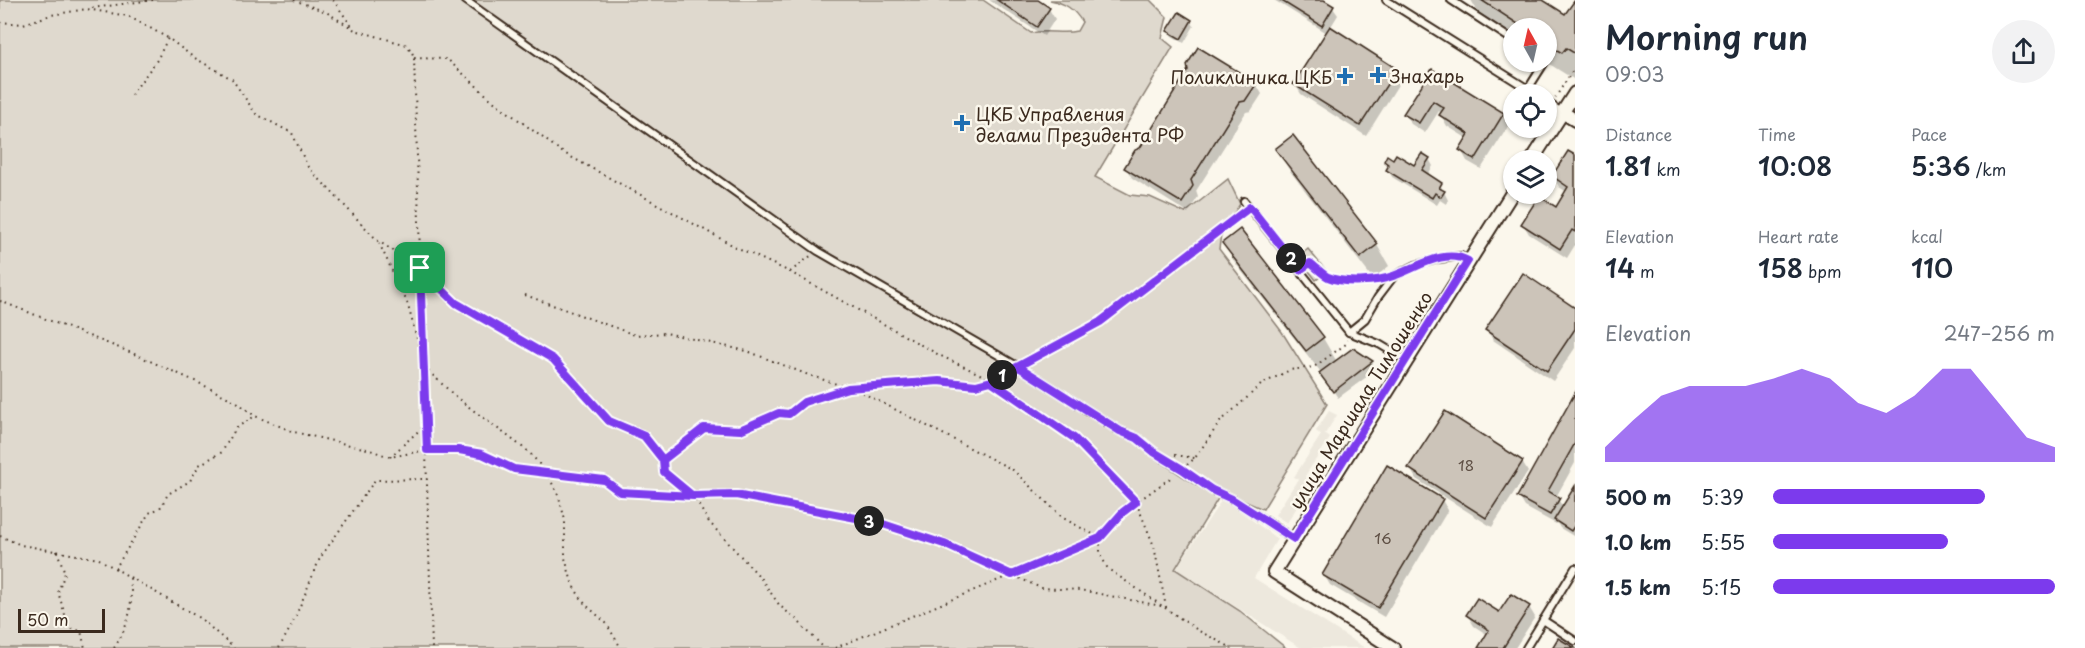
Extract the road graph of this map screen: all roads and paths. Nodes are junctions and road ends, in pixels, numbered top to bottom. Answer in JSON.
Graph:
{"nodes":[{"id":1,"x":153,"y":0,"type":"edge"},
{"id":2,"x":294,"y":0,"type":"edge"},
{"id":3,"x":333,"y":0,"type":"edge"},
{"id":4,"x":465,"y":0,"type":"edge"},
{"id":5,"x":1386,"y":0,"type":"edge"},
{"id":6,"x":1451,"y":0,"type":"edge"},
{"id":7,"x":86,"y":9,"type":"junction"},
{"id":8,"x":0,"y":21,"type":"edge"},
{"id":9,"x":355,"y":30,"type":"junction"},
{"id":10,"x":1503,"y":34,"type":"edge"},
{"id":11,"x":168,"y":38,"type":"junction"},
{"id":12,"x":414,"y":58,"type":"junction"},
{"id":13,"x":1575,"y":67,"type":"edge"},
{"id":14,"x":1519,"y":84,"type":"edge"},
{"id":15,"x":1557,"y":92,"type":"edge"},
{"id":16,"x":1575,"y":93,"type":"edge"},
{"id":17,"x":131,"y":95,"type":"dead end"},
{"id":18,"x":1557,"y":108,"type":"edge"},
{"id":19,"x":1563,"y":112,"type":"junction"},
{"id":20,"x":1575,"y":120,"type":"edge"},
{"id":21,"x":1538,"y":150,"type":"edge"},
{"id":22,"x":1244,"y":201,"type":"dead end"},
{"id":23,"x":1505,"y":204,"type":"edge"},
{"id":24,"x":1250,"y":207,"type":"junction"},
{"id":25,"x":378,"y":241,"type":"junction"},
{"id":26,"x":818,"y":251,"type":"junction"},
{"id":27,"x":1468,"y":261,"type":"junction"},
{"id":28,"x":420,"y":268,"type":"junction"},
{"id":29,"x":1300,"y":270,"type":"junction"},
{"id":30,"x":790,"y":272,"type":"junction"},
{"id":31,"x":1394,"y":276,"type":"junction"},
{"id":32,"x":525,"y":295,"type":"dead end"},
{"id":33,"x":0,"y":301,"type":"edge"},
{"id":34,"x":1349,"y":332,"type":"junction"},
{"id":35,"x":1406,"y":360,"type":"junction"},
{"id":36,"x":424,"y":367,"type":"junction"},
{"id":37,"x":1019,"y":367,"type":"junction"},
{"id":38,"x":991,"y":381,"type":"junction"},
{"id":39,"x":848,"y":388,"type":"junction"},
{"id":40,"x":255,"y":416,"type":"junction"},
{"id":41,"x":426,"y":424,"type":"junction"},
{"id":42,"x":427,"y":450,"type":"junction"},
{"id":43,"x":390,"y":458,"type":"junction"},
{"id":44,"x":1196,"y":458,"type":"dead end"},
{"id":45,"x":663,"y":460,"type":"junction"},
{"id":46,"x":547,"y":472,"type":"junction"},
{"id":47,"x":428,"y":479,"type":"junction"},
{"id":48,"x":1166,"y":483,"type":"dead end"},
{"id":49,"x":693,"y":496,"type":"junction"},
{"id":50,"x":1136,"y":502,"type":"junction"},
{"id":51,"x":0,"y":536,"type":"edge"},
{"id":52,"x":1100,"y":538,"type":"junction"},
{"id":53,"x":1294,"y":539,"type":"junction"},
{"id":54,"x":57,"y":551,"type":"junction"},
{"id":55,"x":1575,"y":568,"type":"edge"},
{"id":56,"x":115,"y":569,"type":"junction"},
{"id":57,"x":1012,"y":575,"type":"junction"},
{"id":58,"x":130,"y":578,"type":"junction"},
{"id":59,"x":1166,"y":607,"type":"junction"},
{"id":60,"x":1543,"y":620,"type":"junction"},
{"id":61,"x":1575,"y":641,"type":"edge"},
{"id":62,"x":85,"y":648,"type":"edge"},
{"id":63,"x":114,"y":648,"type":"edge"},
{"id":64,"x":234,"y":648,"type":"edge"},
{"id":65,"x":279,"y":648,"type":"edge"},
{"id":66,"x":432,"y":648,"type":"edge"},
{"id":67,"x":621,"y":648,"type":"edge"},
{"id":68,"x":824,"y":648,"type":"edge"},
{"id":69,"x":835,"y":648,"type":"edge"},
{"id":70,"x":1232,"y":648,"type":"edge"},
{"id":71,"x":1393,"y":648,"type":"edge"},
{"id":72,"x":1526,"y":648,"type":"edge"}],
"edges":[{"from":1,"to":7,"type":"path"},
{"from":2,"to":9,"type":"path"},
{"from":3,"to":9,"type":"path"},
{"from":4,"to":26,"type":"lane"},
{"from":5,"to":14,"type":"lane"},
{"from":6,"to":10,"type":"lane"},
{"from":7,"to":8,"type":"path"},
{"from":7,"to":11,"type":"path"},
{"from":9,"to":12,"type":"path"},
{"from":11,"to":17,"type":"path"},
{"from":11,"to":25,"type":"path"},
{"from":12,"to":28,"type":"path"},
{"from":12,"to":30,"type":"path"},
{"from":13,"to":15,"type":"path"},
{"from":16,"to":19,"type":"street"},
{"from":18,"to":19,"type":"lane"},
{"from":19,"to":20,"type":"street"},
{"from":19,"to":21,"type":"street"},
{"from":22,"to":24,"type":"lane"},
{"from":23,"to":27,"type":"street","name":"улица Маршала Тимошенко"},
{"from":24,"to":29,"type":"lane"},
{"from":24,"to":37,"type":"path"},
{"from":25,"to":28,"type":"path"},
{"from":25,"to":36,"type":"path"},
{"from":26,"to":30,"type":"path"},
{"from":26,"to":37,"type":"lane"},
{"from":27,"to":31,"type":"lane"},
{"from":27,"to":35,"type":"street","name":"улица Маршала Тимошенко"},
{"from":28,"to":36,"type":"path"},
{"from":28,"to":45,"type":"path"},
{"from":29,"to":31,"type":"path"},
{"from":29,"to":34,"type":"lane"},
{"from":30,"to":38,"type":"path"},
{"from":31,"to":34,"type":"lane"},
{"from":32,"to":39,"type":"path"},
{"from":33,"to":40,"type":"path"},
{"from":34,"to":35,"type":"lane"},
{"from":34,"to":44,"type":"path"},
{"from":35,"to":53,"type":"street","name":"улица Маршала Тимошенко"},
{"from":36,"to":41,"type":"path"},
{"from":36,"to":46,"type":"path"},
{"from":37,"to":38,"type":"path"},
{"from":37,"to":53,"type":"lane"},
{"from":38,"to":39,"type":"path"},
{"from":38,"to":50,"type":"path"},
{"from":39,"to":45,"type":"path"},
{"from":39,"to":52,"type":"path"},
{"from":40,"to":43,"type":"path"},
{"from":40,"to":56,"type":"path"},
{"from":41,"to":42,"type":"path"},
{"from":41,"to":43,"type":"path"},
{"from":42,"to":43,"type":"path"},
{"from":42,"to":46,"type":"path"},
{"from":42,"to":47,"type":"path"},
{"from":45,"to":49,"type":"path"},
{"from":46,"to":49,"type":"path"},
{"from":46,"to":67,"type":"path"},
{"from":47,"to":65,"type":"path"},
{"from":47,"to":66,"type":"path"},
{"from":48,"to":50,"type":"path"},
{"from":49,"to":57,"type":"path"},
{"from":49,"to":68,"type":"path"},
{"from":50,"to":52,"type":"path"},
{"from":50,"to":59,"type":"path"},
{"from":51,"to":54,"type":"path"},
{"from":52,"to":57,"type":"path"},
{"from":52,"to":59,"type":"path"},
{"from":53,"to":71,"type":"street","name":"улица Маршала Тимошенко"},
{"from":54,"to":56,"type":"path"},
{"from":54,"to":62,"type":"path"},
{"from":55,"to":60,"type":"lane"},
{"from":56,"to":58,"type":"path"},
{"from":57,"to":59,"type":"path"},
{"from":57,"to":69,"type":"path"},
{"from":58,"to":63,"type":"path"},
{"from":58,"to":64,"type":"path"},
{"from":59,"to":70,"type":"path"},
{"from":60,"to":61,"type":"lane"},
{"from":60,"to":72,"type":"lane"}]}
